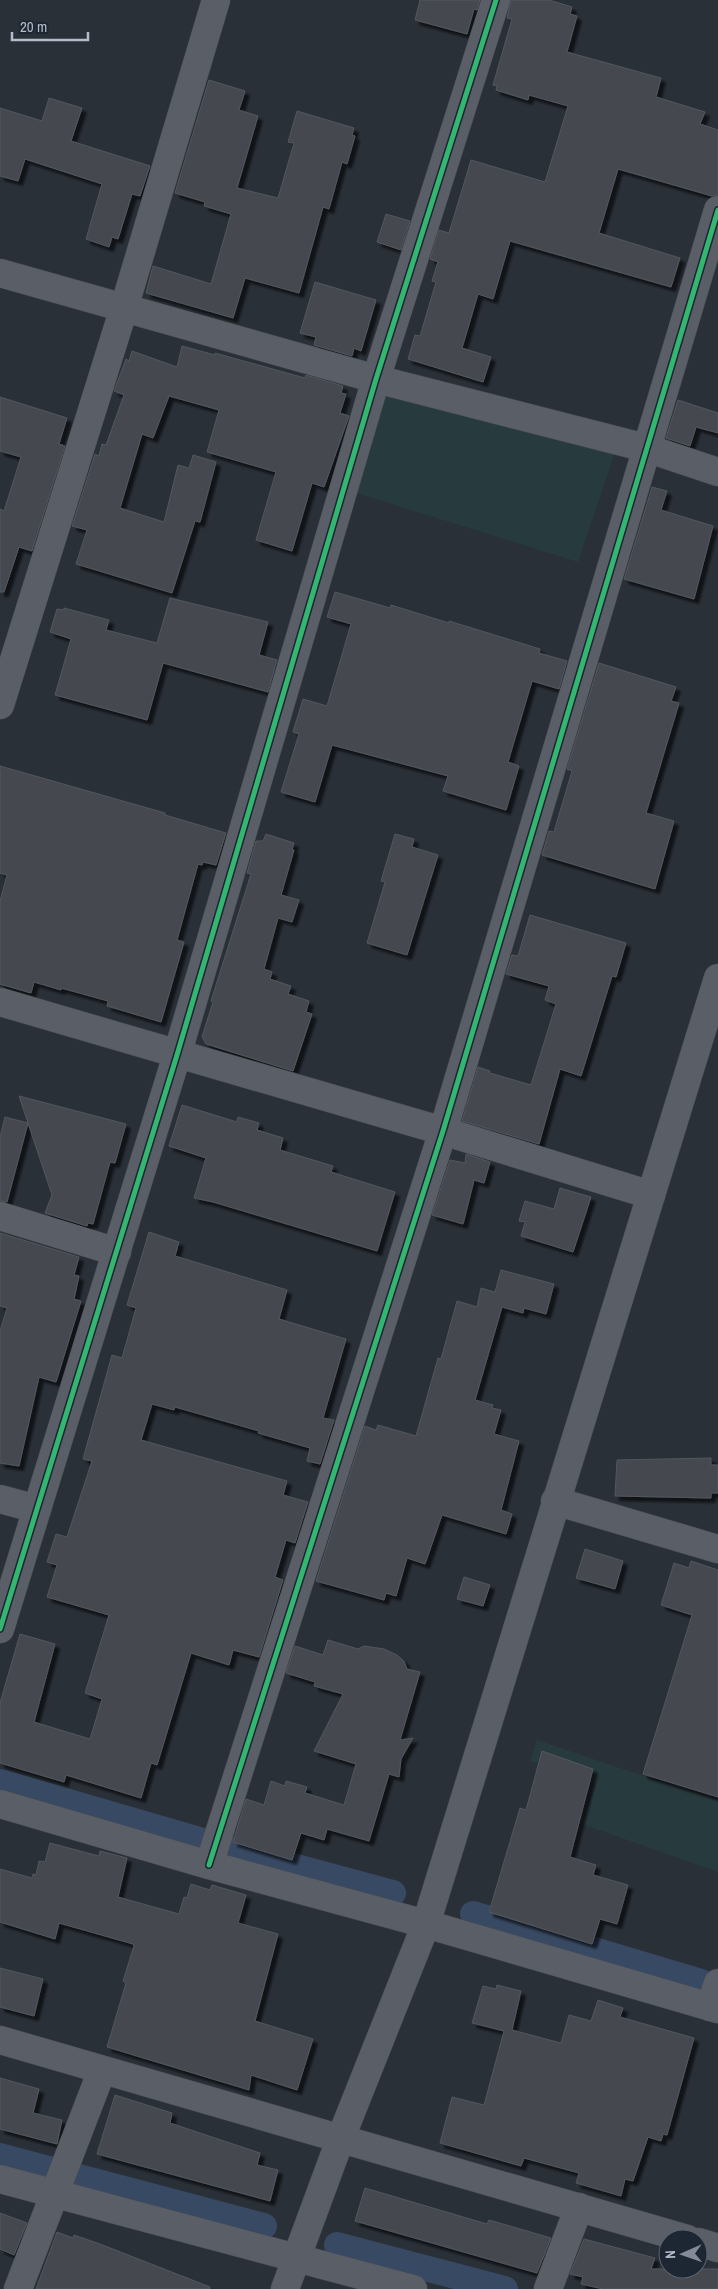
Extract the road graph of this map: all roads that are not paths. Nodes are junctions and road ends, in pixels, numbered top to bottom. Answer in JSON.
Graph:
{"nodes":[{"id":1,"x":216,"y":0,"type":"edge"},
{"id":2,"x":496,"y":0,"type":"edge"},
{"id":3,"x":718,"y":210,"type":"edge"},
{"id":4,"x":0,"y":272,"type":"edge"},
{"id":5,"x":124,"y":308,"type":"junction"},
{"id":6,"x":376,"y":379,"type":"junction"},
{"id":7,"x":646,"y":448,"type":"junction"},
{"id":8,"x":718,"y":472,"type":"edge"},
{"id":9,"x":0,"y":705,"type":"edge"},
{"id":10,"x":718,"y":978,"type":"edge"},
{"id":11,"x":0,"y":1002,"type":"edge"},
{"id":12,"x":177,"y":1055,"type":"junction"},
{"id":13,"x":443,"y":1131,"type":"junction"},
{"id":14,"x":651,"y":1195,"type":"junction"},
{"id":15,"x":0,"y":1216,"type":"edge"},
{"id":16,"x":118,"y":1252,"type":"junction"},
{"id":17,"x":0,"y":1499,"type":"edge"},
{"id":18,"x":555,"y":1500,"type":"junction"},
{"id":19,"x":37,"y":1510,"type":"junction"},
{"id":20,"x":718,"y":1549,"type":"edge"},
{"id":21,"x":0,"y":1628,"type":"edge"},
{"id":22,"x":0,"y":1804,"type":"edge"},
{"id":23,"x":209,"y":1865,"type":"junction"},
{"id":24,"x":426,"y":1924,"type":"junction"},
{"id":25,"x":716,"y":2000,"type":"edge"},
{"id":26,"x":0,"y":2040,"type":"edge"},
{"id":27,"x":102,"y":2070,"type":"junction"},
{"id":28,"x":340,"y":2140,"type":"junction"},
{"id":29,"x":0,"y":2179,"type":"edge"},
{"id":30,"x":54,"y":2193,"type":"junction"},
{"id":31,"x":579,"y":2207,"type":"junction"},
{"id":32,"x":658,"y":2230,"type":"edge"},
{"id":33,"x":297,"y":2259,"type":"junction"},
{"id":34,"x":18,"y":2289,"type":"edge"},
{"id":35,"x":285,"y":2289,"type":"edge"},
{"id":36,"x":413,"y":2289,"type":"edge"},
{"id":37,"x":548,"y":2289,"type":"edge"}],
"edges":[{"from":1,"to":5,"type":"street"},
{"from":2,"to":6,"type":"street"},
{"from":3,"to":7,"type":"street"},
{"from":4,"to":5,"type":"street"},
{"from":5,"to":6,"type":"street"},
{"from":5,"to":9,"type":"street"},
{"from":6,"to":7,"type":"street"},
{"from":6,"to":12,"type":"street"},
{"from":7,"to":8,"type":"street"},
{"from":7,"to":13,"type":"street"},
{"from":10,"to":14,"type":"street"},
{"from":11,"to":12,"type":"street"},
{"from":12,"to":13,"type":"street"},
{"from":12,"to":16,"type":"street"},
{"from":13,"to":14,"type":"street"},
{"from":13,"to":23,"type":"street"},
{"from":14,"to":18,"type":"street"},
{"from":15,"to":16,"type":"street"},
{"from":16,"to":19,"type":"street"},
{"from":17,"to":19,"type":"street"},
{"from":18,"to":20,"type":"street"},
{"from":18,"to":24,"type":"street"},
{"from":19,"to":21,"type":"street"},
{"from":22,"to":23,"type":"street"},
{"from":23,"to":24,"type":"street"},
{"from":24,"to":25,"type":"street"},
{"from":24,"to":28,"type":"street"},
{"from":26,"to":27,"type":"street"},
{"from":27,"to":28,"type":"street"},
{"from":27,"to":30,"type":"street"},
{"from":28,"to":31,"type":"street"},
{"from":28,"to":33,"type":"street"},
{"from":29,"to":30,"type":"street"},
{"from":30,"to":33,"type":"street"},
{"from":30,"to":34,"type":"street"},
{"from":31,"to":32,"type":"street"},
{"from":31,"to":37,"type":"street"},
{"from":33,"to":35,"type":"street"},
{"from":33,"to":36,"type":"street"}]}
